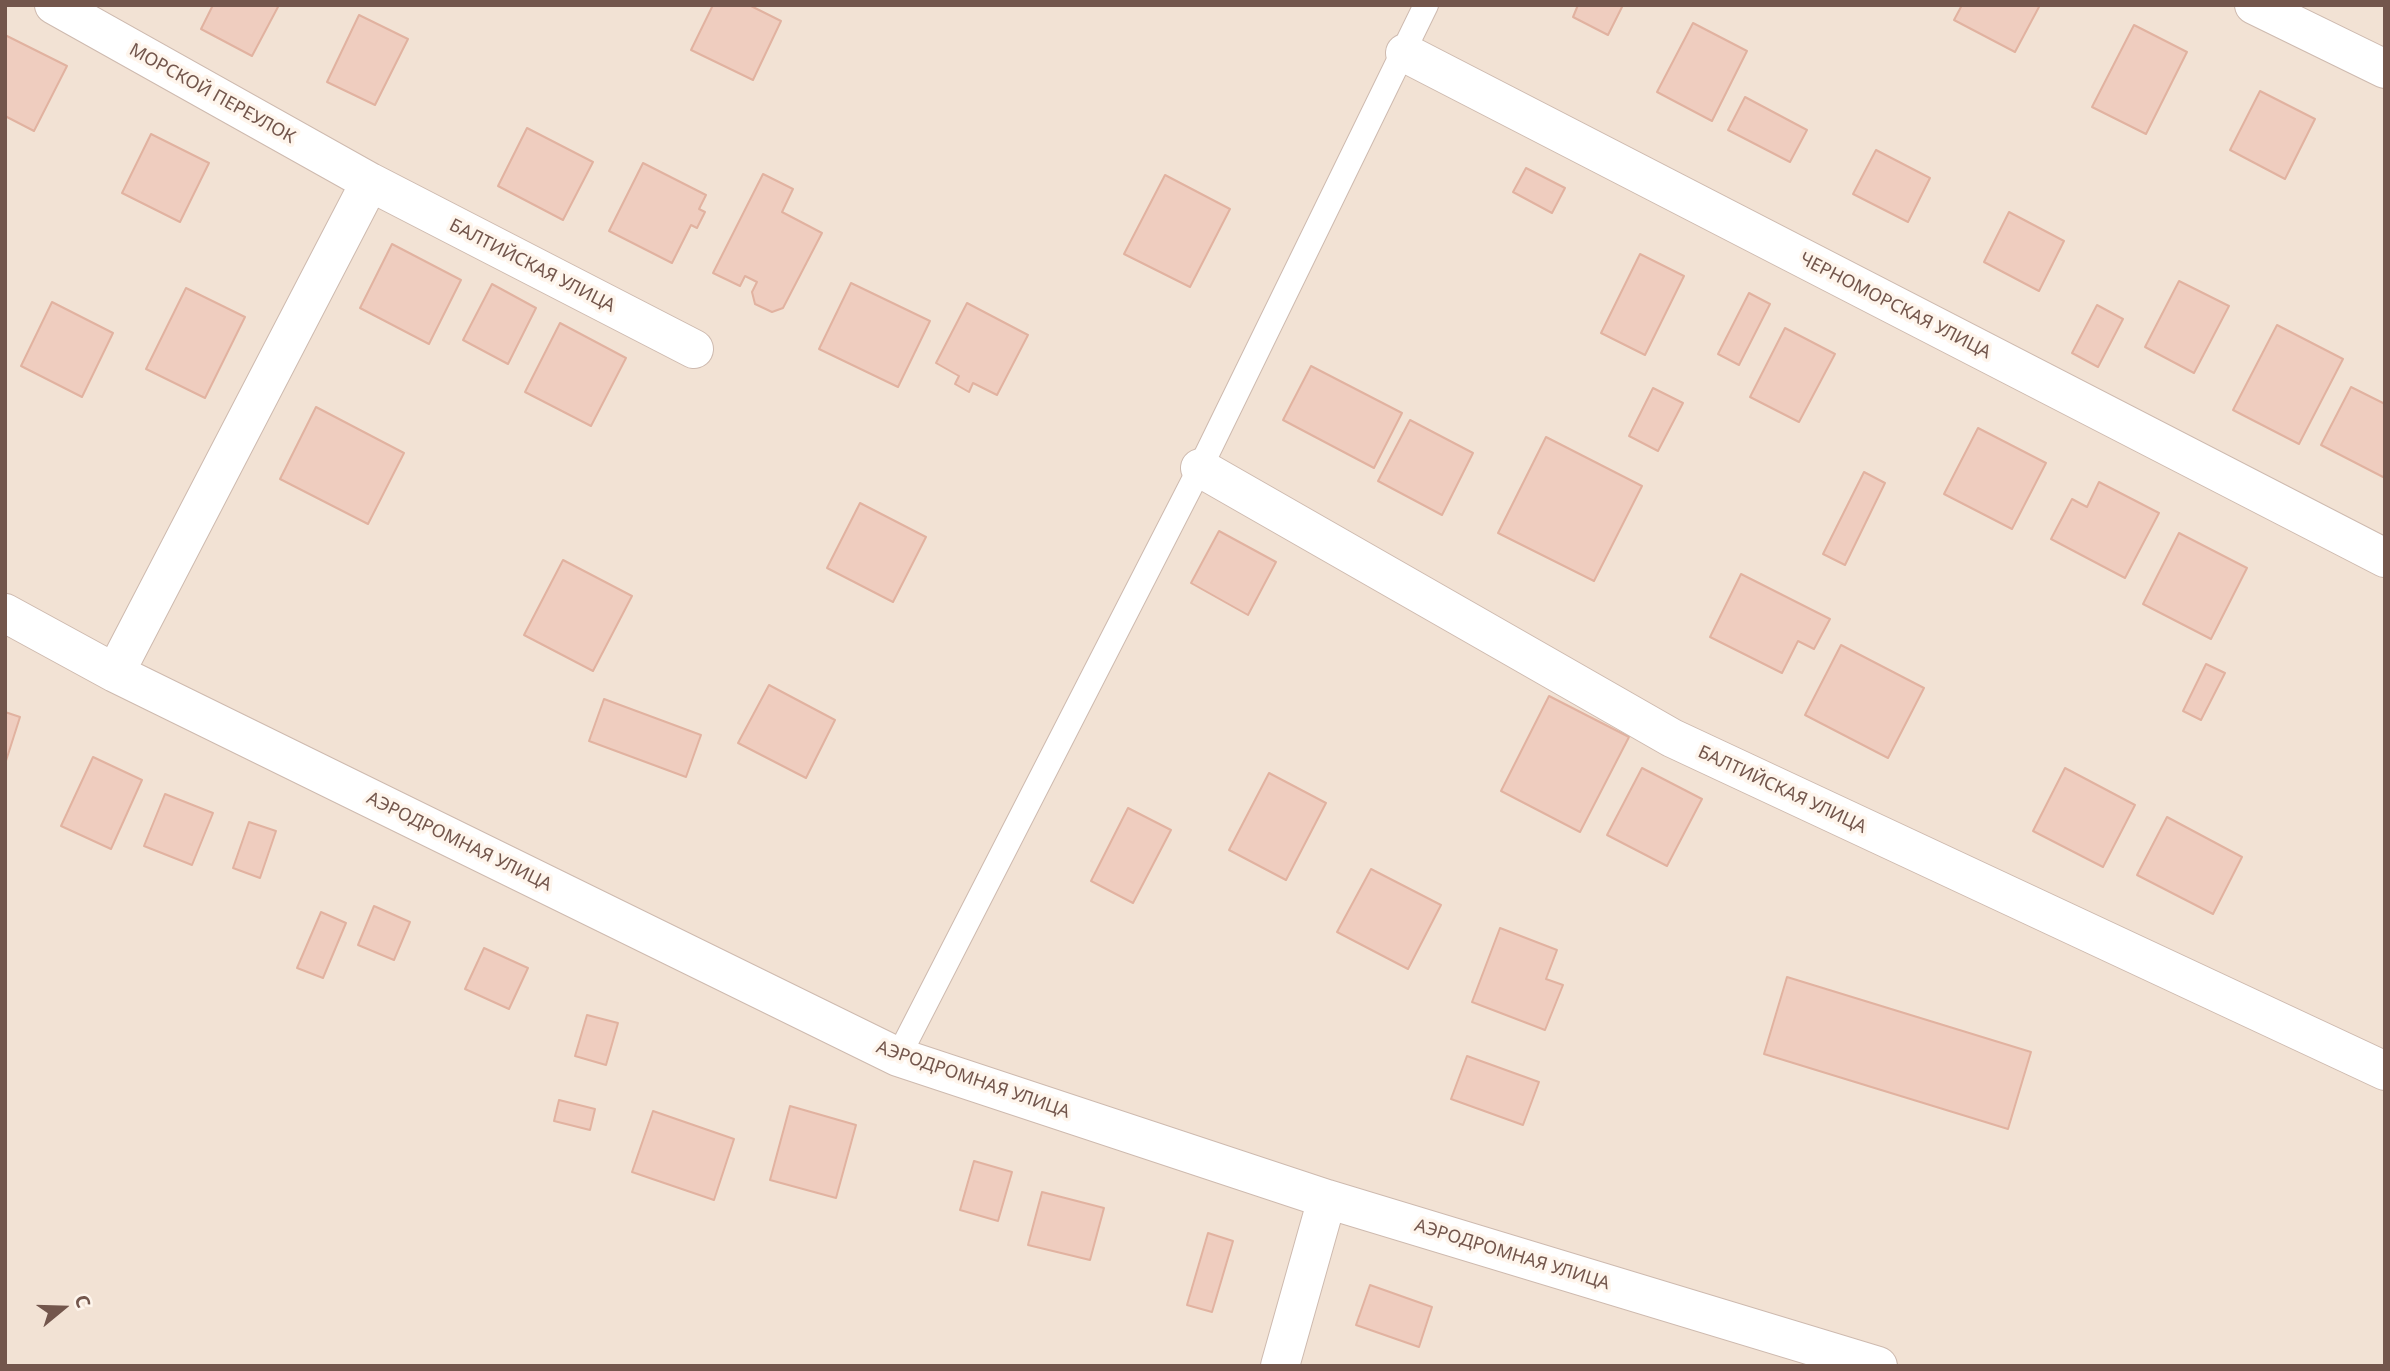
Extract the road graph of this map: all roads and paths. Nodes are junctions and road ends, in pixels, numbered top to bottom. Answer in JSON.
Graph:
{"nodes":[{"id":1,"x":54,"y":5,"type":"edge"},
{"id":2,"x":1426,"y":5,"type":"edge"},
{"id":3,"x":2254,"y":5,"type":"edge"},
{"id":4,"x":1405,"y":53,"type":"junction"},
{"id":5,"x":2385,"y":69,"type":"edge"},
{"id":6,"x":370,"y":182,"type":"junction"},
{"id":7,"x":694,"y":349,"type":"dead end"},
{"id":8,"x":1200,"y":468,"type":"junction"},
{"id":9,"x":2385,"y":558,"type":"edge"},
{"id":10,"x":5,"y":613,"type":"edge"},
{"id":11,"x":115,"y":673,"type":"junction"},
{"id":12,"x":898,"y":1057,"type":"junction"},
{"id":13,"x":2385,"y":1071,"type":"edge"},
{"id":14,"x":1327,"y":1199,"type":"junction"},
{"id":15,"x":1280,"y":1366,"type":"edge"},
{"id":16,"x":1878,"y":1366,"type":"edge"}],
"edges":[{"from":1,"to":6,"type":"street","name":"МОРСКОЙ ПЕРЕУЛОК"},
{"from":2,"to":4,"type":"lane"},
{"from":3,"to":5,"type":"street"},
{"from":4,"to":8,"type":"lane"},
{"from":4,"to":9,"type":"street","name":"ЧЕРНОМОРСКАЯ УЛИЦА"},
{"from":6,"to":7,"type":"street","name":"БАЛТИЙСКАЯ УЛИЦА"},
{"from":6,"to":11,"type":"street"},
{"from":8,"to":12,"type":"lane"},
{"from":8,"to":13,"type":"street","name":"БАЛТИЙСКАЯ УЛИЦА"},
{"from":10,"to":11,"type":"street","name":"АЭРОДРОМНАЯ УЛИЦА"},
{"from":11,"to":12,"type":"street","name":"АЭРОДРОМНАЯ УЛИЦА"},
{"from":12,"to":14,"type":"street","name":"АЭРОДРОМНАЯ УЛИЦА"},
{"from":14,"to":15,"type":"street"},
{"from":14,"to":16,"type":"street","name":"АЭРОДРОМНАЯ УЛИЦА"}]}
